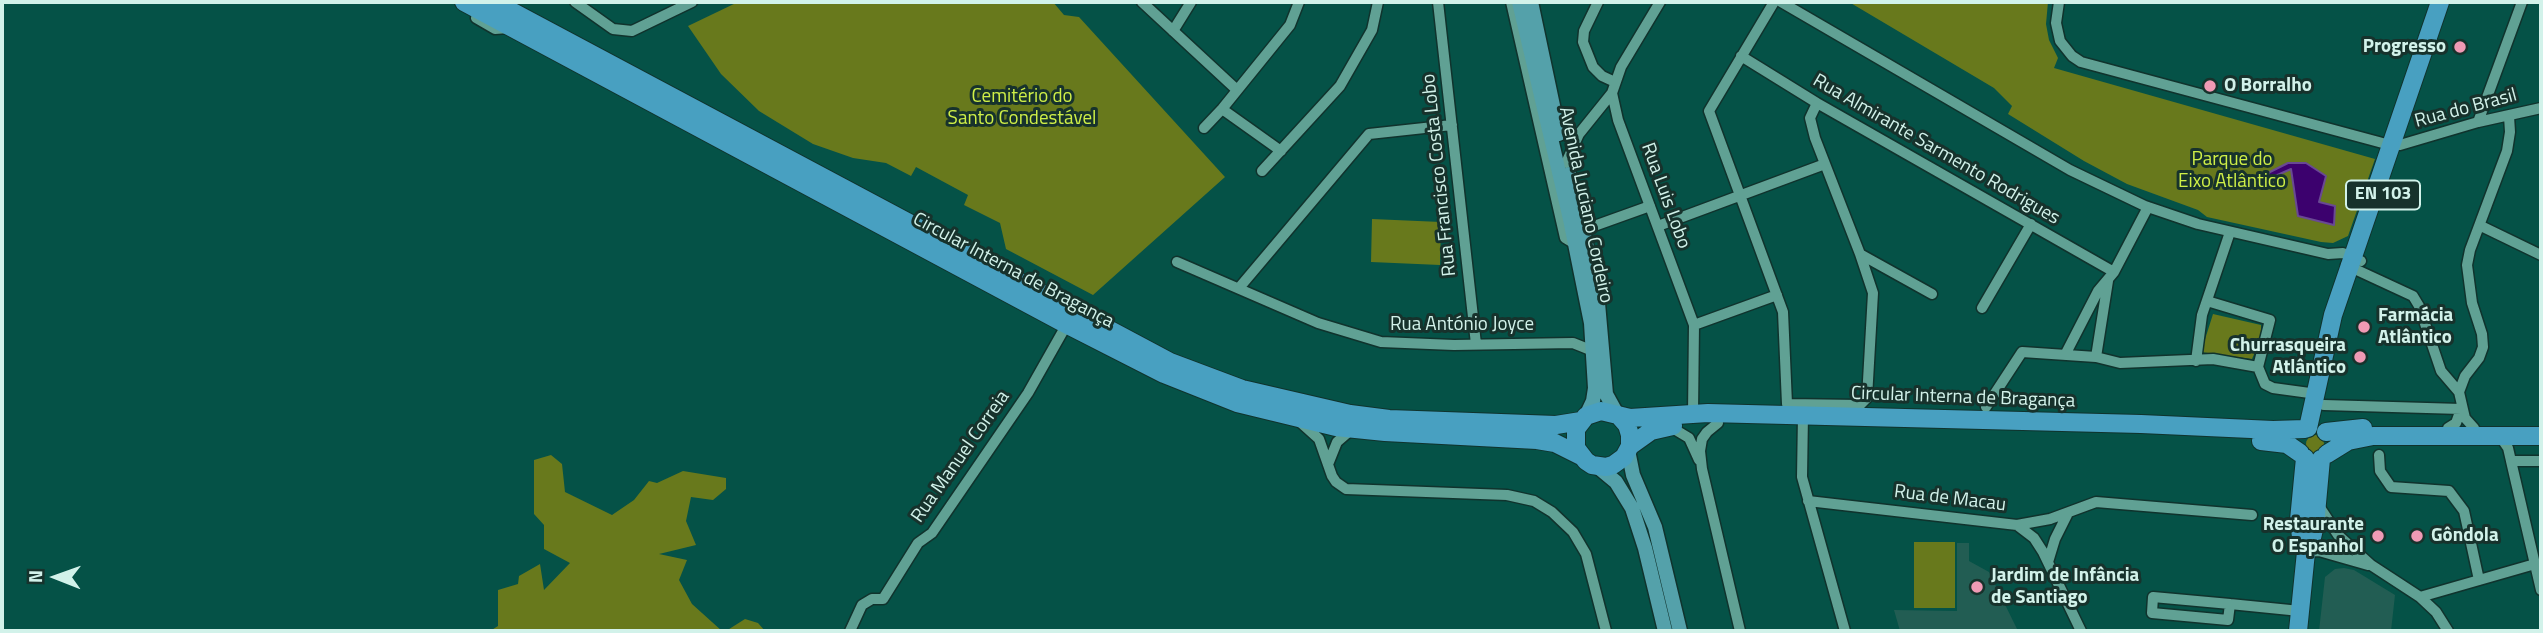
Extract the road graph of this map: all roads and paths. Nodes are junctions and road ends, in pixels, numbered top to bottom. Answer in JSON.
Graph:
{"nodes":[{"id":1,"x":494,"y":2,"type":"edge"},
{"id":2,"x":575,"y":2,"type":"edge"},
{"id":3,"x":692,"y":2,"type":"edge"},
{"id":4,"x":1142,"y":2,"type":"edge"},
{"id":5,"x":1191,"y":2,"type":"edge"},
{"id":6,"x":1299,"y":2,"type":"edge"},
{"id":7,"x":1378,"y":2,"type":"edge"},
{"id":8,"x":1438,"y":2,"type":"edge"},
{"id":9,"x":1511,"y":2,"type":"edge"},
{"id":10,"x":1519,"y":2,"type":"edge"},
{"id":11,"x":1531,"y":2,"type":"edge"},
{"id":12,"x":1598,"y":2,"type":"edge"},
{"id":13,"x":1660,"y":2,"type":"edge"},
{"id":14,"x":1774,"y":2,"type":"edge"},
{"id":15,"x":1781,"y":2,"type":"edge"},
{"id":16,"x":2059,"y":2,"type":"edge"},
{"id":17,"x":2440,"y":2,"type":"edge"},
{"id":18,"x":2449,"y":2,"type":"edge"},
{"id":19,"x":2522,"y":2,"type":"edge"},
{"id":20,"x":466,"y":3,"type":"edge"},
{"id":21,"x":1173,"y":31,"type":"junction"},
{"id":22,"x":1741,"y":56,"type":"junction"},
{"id":23,"x":1614,"y":88,"type":"junction"},
{"id":24,"x":1237,"y":90,"type":"junction"},
{"id":25,"x":1817,"y":103,"type":"junction"},
{"id":26,"x":2541,"y":108,"type":"edge"},
{"id":27,"x":1222,"y":109,"type":"junction"},
{"id":28,"x":2510,"y":116,"type":"junction"},
{"id":29,"x":2478,"y":122,"type":"junction"},
{"id":30,"x":1452,"y":125,"type":"junction"},
{"id":31,"x":1558,"y":127,"type":"junction"},
{"id":32,"x":1203,"y":128,"type":"dead end"},
{"id":33,"x":1578,"y":134,"type":"junction"},
{"id":34,"x":2395,"y":145,"type":"junction"},
{"id":35,"x":1280,"y":151,"type":"junction"},
{"id":36,"x":1566,"y":163,"type":"junction"},
{"id":37,"x":1825,"y":164,"type":"junction"},
{"id":38,"x":1262,"y":171,"type":"dead end"},
{"id":39,"x":1741,"y":196,"type":"junction"},
{"id":40,"x":1650,"y":206,"type":"junction"},
{"id":41,"x":2148,"y":207,"type":"junction"},
{"id":42,"x":2031,"y":224,"type":"junction"},
{"id":43,"x":1658,"y":226,"type":"junction"},
{"id":44,"x":2481,"y":226,"type":"junction"},
{"id":45,"x":1583,"y":230,"type":"junction"},
{"id":46,"x":2230,"y":232,"type":"junction"},
{"id":47,"x":1575,"y":244,"type":"junction"},
{"id":48,"x":1860,"y":254,"type":"junction"},
{"id":49,"x":2541,"y":255,"type":"edge"},
{"id":50,"x":1177,"y":262,"type":"dead end"},
{"id":51,"x":2351,"y":266,"type":"junction"},
{"id":52,"x":2111,"y":276,"type":"junction"},
{"id":53,"x":1239,"y":288,"type":"junction"},
{"id":54,"x":1932,"y":294,"type":"dead end"},
{"id":55,"x":1777,"y":295,"type":"junction"},
{"id":56,"x":2207,"y":301,"type":"junction"},
{"id":57,"x":1982,"y":308,"type":"dead end"},
{"id":58,"x":1067,"y":324,"type":"junction"},
{"id":59,"x":1694,"y":325,"type":"junction"},
{"id":60,"x":1591,"y":327,"type":"junction"},
{"id":61,"x":1573,"y":343,"type":"junction"},
{"id":62,"x":1476,"y":344,"type":"junction"},
{"id":63,"x":1593,"y":351,"type":"junction"},
{"id":64,"x":2065,"y":355,"type":"junction"},
{"id":65,"x":2096,"y":358,"type":"junction"},
{"id":66,"x":2196,"y":361,"type":"junction"},
{"id":67,"x":2258,"y":367,"type":"junction"},
{"id":68,"x":2459,"y":392,"type":"junction"},
{"id":69,"x":2320,"y":399,"type":"junction"},
{"id":70,"x":1986,"y":407,"type":"dead end"},
{"id":71,"x":2461,"y":408,"type":"junction"},
{"id":72,"x":1693,"y":413,"type":"junction"},
{"id":73,"x":1292,"y":415,"type":"junction"},
{"id":74,"x":1618,"y":415,"type":"junction"},
{"id":75,"x":1583,"y":419,"type":"junction"},
{"id":76,"x":1802,"y":420,"type":"junction"},
{"id":77,"x":1718,"y":423,"type":"junction"},
{"id":78,"x":1669,"y":426,"type":"junction"},
{"id":79,"x":2448,"y":428,"type":"junction"},
{"id":80,"x":2474,"y":428,"type":"junction"},
{"id":81,"x":2541,"y":428,"type":"edge"},
{"id":82,"x":1352,"y":429,"type":"junction"},
{"id":83,"x":2315,"y":429,"type":"junction"},
{"id":84,"x":2499,"y":435,"type":"junction"},
{"id":85,"x":2521,"y":435,"type":"junction"},
{"id":86,"x":2541,"y":436,"type":"edge"},
{"id":87,"x":1629,"y":448,"type":"junction"},
{"id":88,"x":2379,"y":455,"type":"dead end"},
{"id":89,"x":1581,"y":456,"type":"junction"},
{"id":90,"x":2313,"y":456,"type":"junction"},
{"id":91,"x":2511,"y":461,"type":"junction"},
{"id":92,"x":2541,"y":461,"type":"edge"},
{"id":93,"x":1598,"y":467,"type":"junction"},
{"id":94,"x":1329,"y":468,"type":"junction"},
{"id":95,"x":1702,"y":469,"type":"junction"},
{"id":96,"x":2318,"y":499,"type":"junction"},
{"id":97,"x":1808,"y":501,"type":"junction"},
{"id":98,"x":2068,"y":513,"type":"junction"},
{"id":99,"x":2252,"y":515,"type":"dead end"},
{"id":100,"x":2017,"y":525,"type":"junction"},
{"id":101,"x":2306,"y":552,"type":"junction"},
{"id":102,"x":2048,"y":562,"type":"junction"},
{"id":103,"x":2535,"y":564,"type":"junction"},
{"id":104,"x":2371,"y":565,"type":"junction"},
{"id":105,"x":2479,"y":580,"type":"junction"},
{"id":106,"x":2541,"y":590,"type":"edge"},
{"id":107,"x":2420,"y":597,"type":"junction"},
{"id":108,"x":2230,"y":604,"type":"junction"},
{"id":109,"x":2300,"y":611,"type":"junction"},
{"id":110,"x":850,"y":631,"type":"edge"},
{"id":111,"x":1606,"y":631,"type":"edge"},
{"id":112,"x":1665,"y":631,"type":"edge"},
{"id":113,"x":1680,"y":631,"type":"edge"},
{"id":114,"x":1740,"y":631,"type":"edge"},
{"id":115,"x":1845,"y":631,"type":"edge"},
{"id":116,"x":2081,"y":631,"type":"edge"},
{"id":117,"x":2298,"y":631,"type":"edge"},
{"id":118,"x":2448,"y":631,"type":"edge"}],
"edges":[{"from":1,"to":75,"type":"main road","name":"Circular Interna de Bragança"},
{"from":2,"to":3,"type":"street"},
{"from":4,"to":21,"type":"street"},
{"from":5,"to":21,"type":"street"},
{"from":6,"to":24,"type":"street"},
{"from":7,"to":35,"type":"street"},
{"from":8,"to":30,"type":"street","name":"Rua Francisco Costa Lobo"},
{"from":9,"to":47,"type":"street"},
{"from":10,"to":47,"type":"main road","name":"Avenida Luciano Cordeiro"},
{"from":11,"to":31,"type":"main road","name":"Avenida Luciano Cordeiro"},
{"from":12,"to":23,"type":"street"},
{"from":13,"to":23,"type":"street"},
{"from":14,"to":22,"type":"street"},
{"from":15,"to":41,"type":"street"},
{"from":16,"to":34,"type":"street"},
{"from":17,"to":34,"type":"main road","number":"EN 103"},
{"from":18,"to":34,"type":"main road","number":"EN 103"},
{"from":19,"to":29,"type":"street"},
{"from":20,"to":58,"type":"main road","name":"Circular Interna de Bragança"},
{"from":21,"to":24,"type":"street"},
{"from":22,"to":25,"type":"street","name":"Rua Almirante Sarmento Rodrigues"},
{"from":22,"to":39,"type":"street"},
{"from":23,"to":33,"type":"street"},
{"from":23,"to":40,"type":"street","name":"Rua Luis Lobo"},
{"from":24,"to":27,"type":"street"},
{"from":25,"to":37,"type":"street"},
{"from":25,"to":42,"type":"street","name":"Rua Almirante Sarmento Rodrigues"},
{"from":26,"to":28,"type":"street","name":"Rua do Brasil"},
{"from":27,"to":32,"type":"street"},
{"from":27,"to":35,"type":"street"},
{"from":28,"to":29,"type":"street","name":"Rua do Brasil"},
{"from":28,"to":44,"type":"street"},
{"from":29,"to":34,"type":"street","name":"Rua do Brasil"},
{"from":30,"to":53,"type":"street"},
{"from":30,"to":62,"type":"street","name":"Rua Francisco Costa Lobo"},
{"from":31,"to":33,"type":"street"},
{"from":31,"to":36,"type":"main road","name":"Avenida Luciano Cordeiro"},
{"from":33,"to":36,"type":"street"},
{"from":34,"to":51,"type":"main road","number":"EN 103"},
{"from":35,"to":38,"type":"street"},
{"from":36,"to":45,"type":"main road","name":"Avenida Luciano Cordeiro"},
{"from":37,"to":39,"type":"street"},
{"from":37,"to":48,"type":"street"},
{"from":39,"to":43,"type":"street"},
{"from":39,"to":55,"type":"street"},
{"from":40,"to":43,"type":"street","name":"Rua Luis Lobo"},
{"from":40,"to":45,"type":"street"},
{"from":41,"to":46,"type":"street"},
{"from":41,"to":52,"type":"street"},
{"from":42,"to":52,"type":"street","name":"Rua Almirante Sarmento Rodrigues"},
{"from":42,"to":57,"type":"street"},
{"from":43,"to":59,"type":"street","name":"Rua Luis Lobo"},
{"from":44,"to":49,"type":"street"},
{"from":44,"to":68,"type":"street"},
{"from":45,"to":74,"type":"main road","name":"Avenida Luciano Cordeiro"},
{"from":46,"to":51,"type":"street"},
{"from":46,"to":56,"type":"street"},
{"from":47,"to":60,"type":"main road","name":"Avenida Luciano Cordeiro"},
{"from":48,"to":54,"type":"street"},
{"from":48,"to":55,"type":"street"},
{"from":50,"to":53,"type":"street","name":"Rua António Joyce"},
{"from":51,"to":68,"type":"street"},
{"from":51,"to":69,"type":"main road","number":"EN 103"},
{"from":52,"to":64,"type":"street"},
{"from":52,"to":65,"type":"street"},
{"from":53,"to":62,"type":"street","name":"Rua António Joyce"},
{"from":55,"to":59,"type":"street"},
{"from":56,"to":66,"type":"street"},
{"from":56,"to":67,"type":"street"},
{"from":58,"to":73,"type":"main road","name":"Circular Interna de Bragança"},
{"from":58,"to":110,"type":"street","name":"Rua Manuel Correia"},
{"from":59,"to":72,"type":"street","name":"Rua Luis Lobo"},
{"from":60,"to":61,"type":"street"},
{"from":60,"to":63,"type":"main road","name":"Avenida Luciano Cordeiro"},
{"from":61,"to":62,"type":"street","name":"Rua António Joyce"},
{"from":61,"to":63,"type":"street","name":"Rua António Joyce"},
{"from":63,"to":75,"type":"main road","name":"Avenida Luciano Cordeiro"},
{"from":64,"to":65,"type":"street"},
{"from":64,"to":70,"type":"street"},
{"from":65,"to":66,"type":"street"},
{"from":66,"to":67,"type":"street"},
{"from":67,"to":69,"type":"street"},
{"from":68,"to":71,"type":"street"},
{"from":69,"to":71,"type":"street"},
{"from":69,"to":83,"type":"main road","number":"EN 103"},
{"from":71,"to":79,"type":"street"},
{"from":71,"to":80,"type":"street"},
{"from":72,"to":74,"type":"main road","name":"Circular Interna de Bragança"},
{"from":72,"to":76,"type":"main road","name":"Circular Interna de Bragança"},
{"from":73,"to":82,"type":"main road","name":"Circular Interna de Bragança"},
{"from":73,"to":94,"type":"street"},
{"from":74,"to":75,"type":"main road"},
{"from":74,"to":87,"type":"main road"},
{"from":75,"to":89,"type":"main road"},
{"from":76,"to":77,"type":"main road","name":"Circular Interna de Bragança"},
{"from":76,"to":83,"type":"main road","name":"Circular Interna de Bragança"},
{"from":76,"to":90,"type":"main road","name":"Circular Interna de Bragança"},
{"from":76,"to":97,"type":"street"},
{"from":77,"to":78,"type":"main road","name":"Circular Interna de Bragança"},
{"from":77,"to":95,"type":"street"},
{"from":78,"to":87,"type":"main road","name":"Circular Interna de Bragança"},
{"from":78,"to":95,"type":"street"},
{"from":79,"to":80,"type":"main road","name":"Circular Interna de Bragança"},
{"from":79,"to":83,"type":"main road","name":"Circular Interna de Bragança"},
{"from":80,"to":81,"type":"main road","name":"Circular Interna de Bragança"},
{"from":82,"to":89,"type":"main road","name":"Circular Interna de Bragança"},
{"from":82,"to":94,"type":"street"},
{"from":83,"to":90,"type":"main road","number":"EN 103"},
{"from":83,"to":90,"type":"main road","number":"EN 103"},
{"from":84,"to":85,"type":"main road"},
{"from":84,"to":90,"type":"main road"},
{"from":84,"to":91,"type":"street"},
{"from":85,"to":86,"type":"main road"},
{"from":85,"to":91,"type":"street"},
{"from":87,"to":93,"type":"main road"},
{"from":87,"to":113,"type":"main road"},
{"from":88,"to":105,"type":"street"},
{"from":89,"to":93,"type":"main road"},
{"from":90,"to":96,"type":"main road","number":"EN 103"},
{"from":90,"to":101,"type":"main road","number":"EN 103"},
{"from":91,"to":92,"type":"street"},
{"from":91,"to":103,"type":"street"},
{"from":93,"to":112,"type":"main road"},
{"from":94,"to":111,"type":"street"},
{"from":95,"to":114,"type":"street"},
{"from":96,"to":101,"type":"main road","number":"EN 103"},
{"from":96,"to":104,"type":"street"},
{"from":97,"to":100,"type":"street","name":"Rua de Macau"},
{"from":97,"to":115,"type":"street"},
{"from":98,"to":99,"type":"street","name":"Rua de Macau"},
{"from":98,"to":100,"type":"street","name":"Rua de Macau"},
{"from":98,"to":102,"type":"street"},
{"from":100,"to":102,"type":"street"},
{"from":101,"to":104,"type":"street"},
{"from":101,"to":109,"type":"main road","number":"EN 103"},
{"from":102,"to":116,"type":"street"},
{"from":103,"to":105,"type":"street"},
{"from":103,"to":106,"type":"street"},
{"from":104,"to":107,"type":"street"},
{"from":105,"to":107,"type":"street"},
{"from":107,"to":118,"type":"street"},
{"from":108,"to":108,"type":"street"},
{"from":108,"to":109,"type":"street"},
{"from":109,"to":117,"type":"main road","number":"EN 103"}]}
